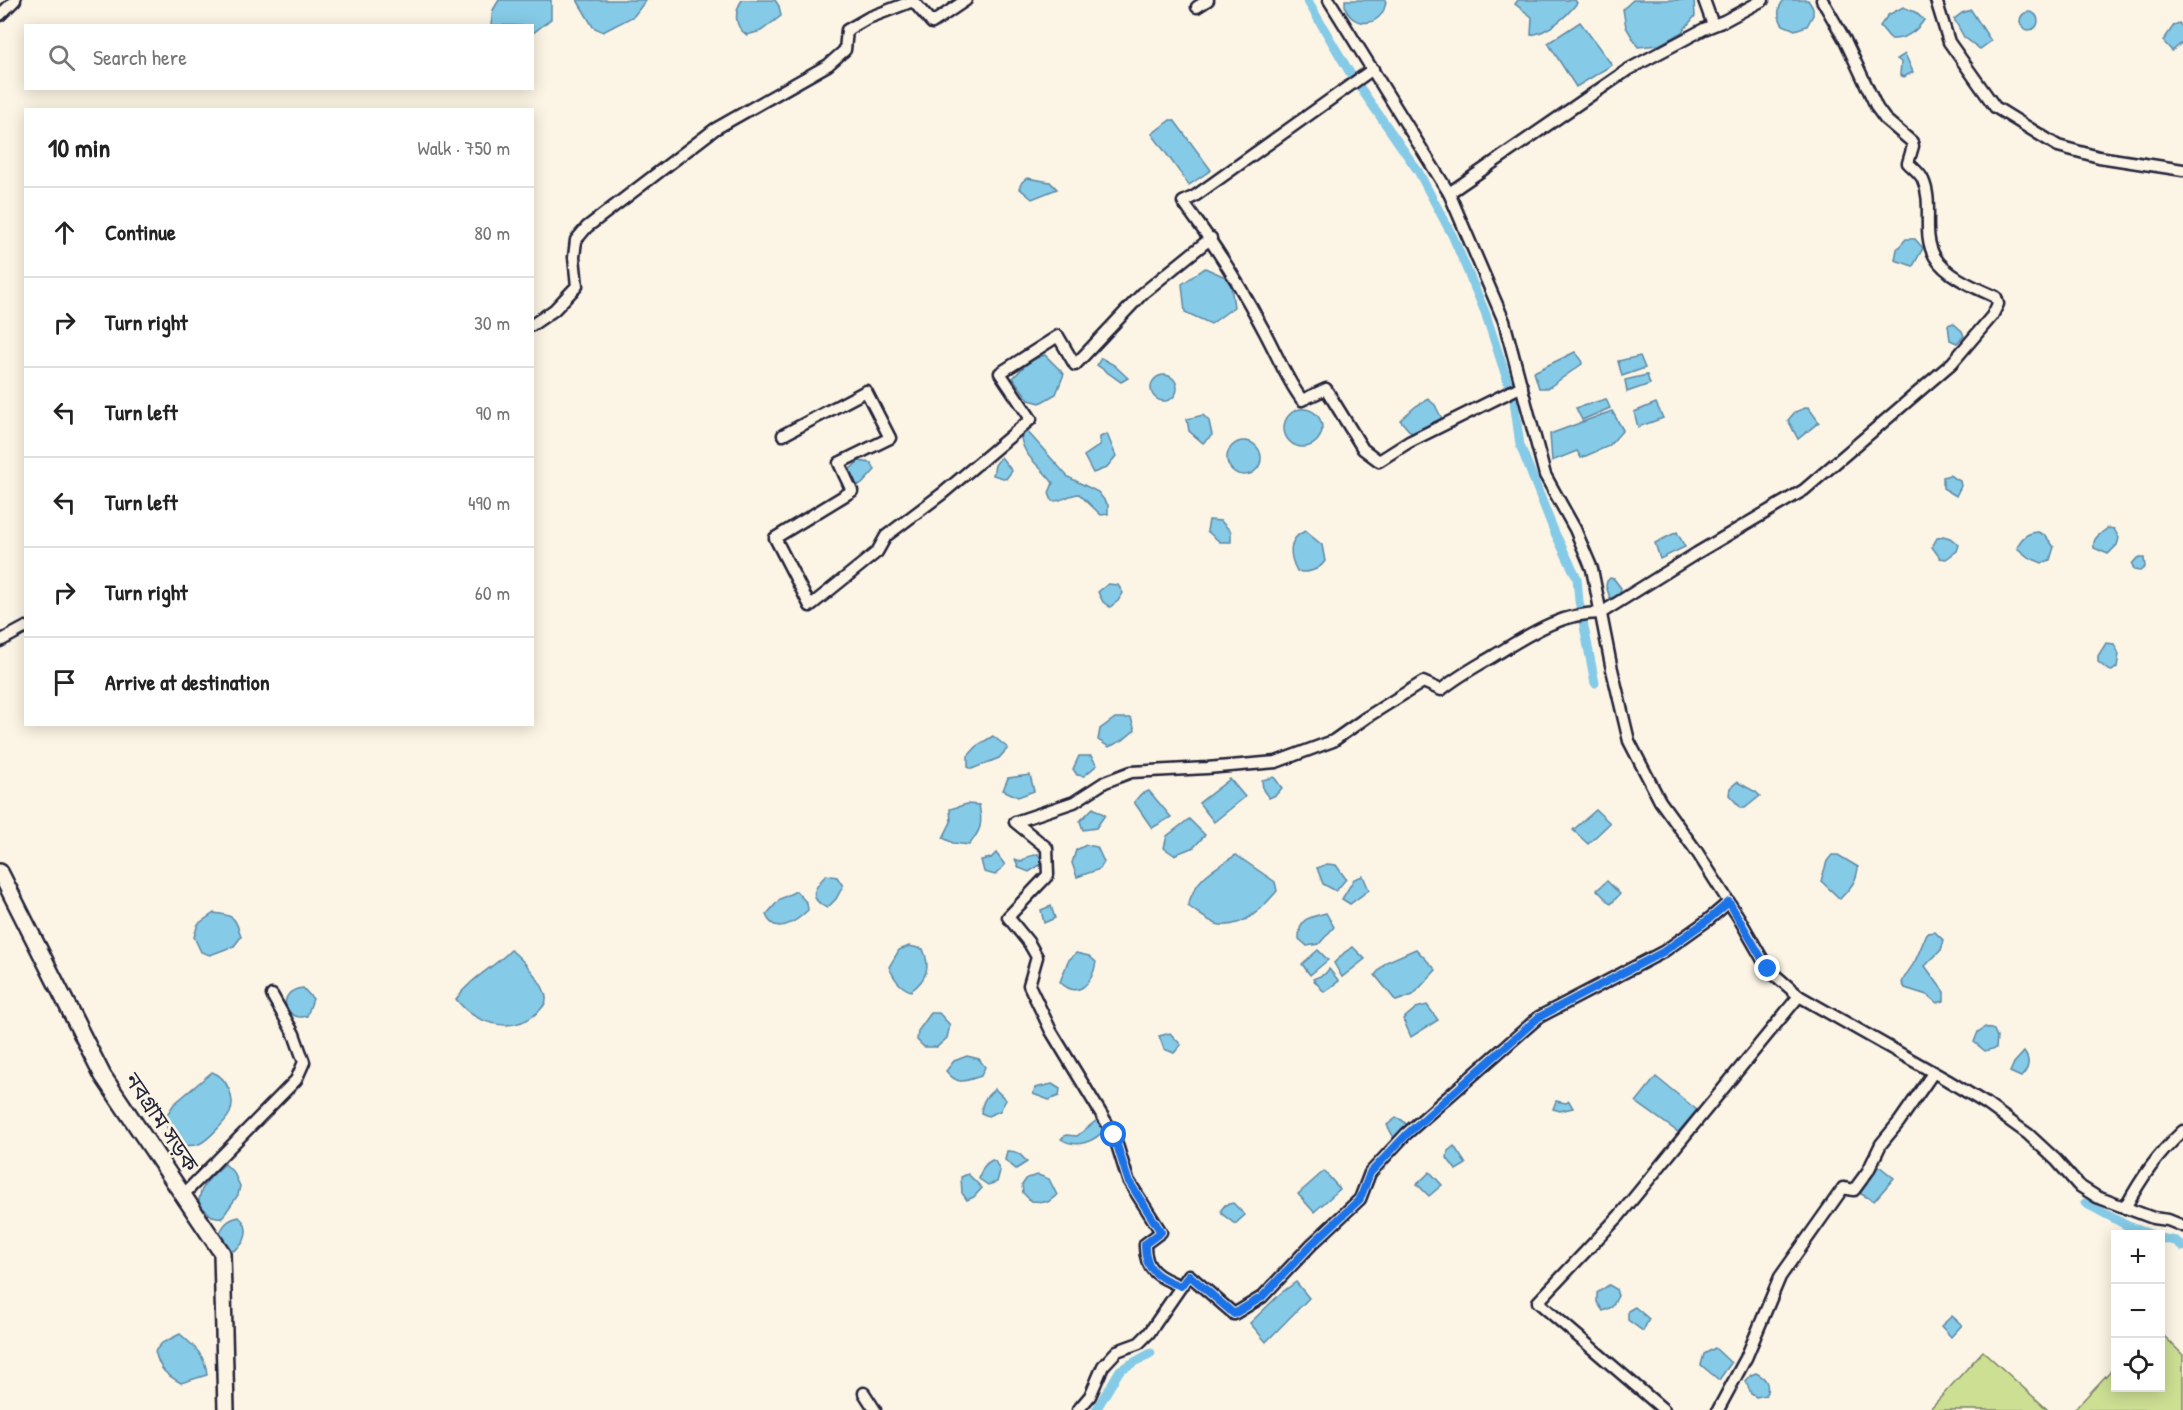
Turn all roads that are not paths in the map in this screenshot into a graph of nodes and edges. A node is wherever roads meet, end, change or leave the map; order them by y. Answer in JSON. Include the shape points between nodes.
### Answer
{"nodes":[{"id":1,"x":15,"y":0,"type":"edge"},
{"id":2,"x":966,"y":0,"type":"edge"},
{"id":3,"x":1208,"y":0,"type":"edge"},
{"id":4,"x":1329,"y":0,"type":"edge"},
{"id":5,"x":1704,"y":0,"type":"edge"},
{"id":6,"x":1763,"y":0,"type":"edge"},
{"id":7,"x":1822,"y":0,"type":"edge"},
{"id":8,"x":1936,"y":0,"type":"edge"},
{"id":9,"x":1197,"y":7,"type":"dead end"},
{"id":10,"x":0,"y":15,"type":"edge"},
{"id":11,"x":1713,"y":25,"type":"junction"},
{"id":12,"x":1373,"y":69,"type":"junction"},
{"id":13,"x":2183,"y":170,"type":"edge"},
{"id":14,"x":1449,"y":193,"type":"junction"},
{"id":15,"x":1211,"y":238,"type":"junction"},
{"id":16,"x":534,"y":324,"type":"edge"},
{"id":17,"x":1520,"y":387,"type":"junction"},
{"id":18,"x":783,"y":435,"type":"dead end"},
{"id":19,"x":1601,"y":613,"type":"junction"},
{"id":20,"x":24,"y":628,"type":"edge"},
{"id":21,"x":0,"y":641,"type":"edge"},
{"id":22,"x":1,"y":875,"type":"edge"},
{"id":23,"x":1727,"y":904,"type":"junction"},
{"id":24,"x":272,"y":995,"type":"dead end"},
{"id":25,"x":1799,"y":996,"type":"junction"},
{"id":26,"x":1934,"y":1073,"type":"junction"},
{"id":27,"x":2183,"y":1131,"type":"edge"},
{"id":28,"x":183,"y":1195,"type":"junction"},
{"id":29,"x":2125,"y":1208,"type":"junction"},
{"id":30,"x":2183,"y":1226,"type":"edge"},
{"id":31,"x":1181,"y":1286,"type":"junction"},
{"id":32,"x":864,"y":1393,"type":"dead end"},
{"id":33,"x":226,"y":1410,"type":"edge"},
{"id":34,"x":875,"y":1410,"type":"edge"},
{"id":35,"x":1078,"y":1410,"type":"edge"},
{"id":36,"x":1664,"y":1410,"type":"edge"},
{"id":37,"x":1718,"y":1410,"type":"edge"}],
"edges":[{"from":1,"to":10,"type":"street"},
{"from":2,"to":16,"type":"street","via":[[932,23],[913,1],[847,30],[845,50],[828,65],[715,129],[629,193],[576,240],[578,286]]},
{"from":3,"to":9,"type":"street"},
{"from":4,"to":12,"type":"street"},
{"from":5,"to":11,"type":"street"},
{"from":6,"to":11,"type":"street"},
{"from":7,"to":19,"type":"street","via":[[1876,108],[1912,142],[1908,163],[1923,178],[1929,198],[1928,232],[1934,256],[1948,271],[1996,297],[1998,304],[1952,363],[1804,490]]},
{"from":8,"to":13,"type":"street","via":[[1949,42],[1995,107],[2058,146],[2099,157]]},
{"from":11,"to":14,"type":"street","via":[[1629,69]]},
{"from":12,"to":14,"type":"street"},
{"from":12,"to":15,"type":"street","via":[[1183,202]]},
{"from":14,"to":17,"type":"street","via":[[1504,321]]},
{"from":15,"to":17,"type":"street","via":[[1264,330],[1287,380],[1302,400],[1326,389],[1363,449],[1378,461]]},
{"from":15,"to":18,"type":"street","via":[[1143,293],[1075,365],[1058,336],[999,373],[1031,419],[886,536],[877,552],[810,606],[775,538],[852,491],[838,463],[890,438],[866,391]]},
{"from":17,"to":19,"type":"street","via":[[1545,475],[1593,569]]},
{"from":19,"to":23,"type":"street","via":[[1629,741],[1660,801],[1697,852]]},
{"from":19,"to":31,"type":"street","via":[[1569,616],[1531,632],[1441,690],[1423,682],[1333,741],[1276,762],[1131,772],[1074,802],[1015,822],[1047,848],[1048,875],[1008,917],[1037,957],[1029,985],[1051,1031],[1114,1135],[1128,1180],[1161,1232],[1145,1244],[1144,1257],[1158,1278]]},
{"from":20,"to":21,"type":"street"},
{"from":22,"to":28,"type":"main road","name":"নবগ্রাম সড়ক","via":[[103,1076]]},
{"from":23,"to":25,"type":"street","via":[[1768,969]]},
{"from":23,"to":31,"type":"street","via":[[1663,952],[1539,1017],[1407,1134],[1370,1173],[1360,1199],[1262,1297],[1234,1314],[1189,1275]]},
{"from":24,"to":28,"type":"street","via":[[294,1034],[304,1062],[296,1080]]},
{"from":25,"to":26,"type":"street"},
{"from":25,"to":36,"type":"street","via":[[1619,1216],[1538,1302]]},
{"from":26,"to":29,"type":"street","via":[[2028,1134],[2078,1185]]},
{"from":26,"to":37,"type":"street","via":[[1881,1144],[1854,1190],[1843,1188],[1780,1277],[1746,1358]]},
{"from":27,"to":29,"type":"street","via":[[2143,1174]]},
{"from":28,"to":33,"type":"main road","name":"নবগ্রাম সড়ক","via":[[222,1253]]},
{"from":29,"to":30,"type":"street"},
{"from":31,"to":35,"type":"street","via":[[1144,1338],[1117,1351],[1103,1366],[1090,1396]]},
{"from":32,"to":34,"type":"street"}]}
